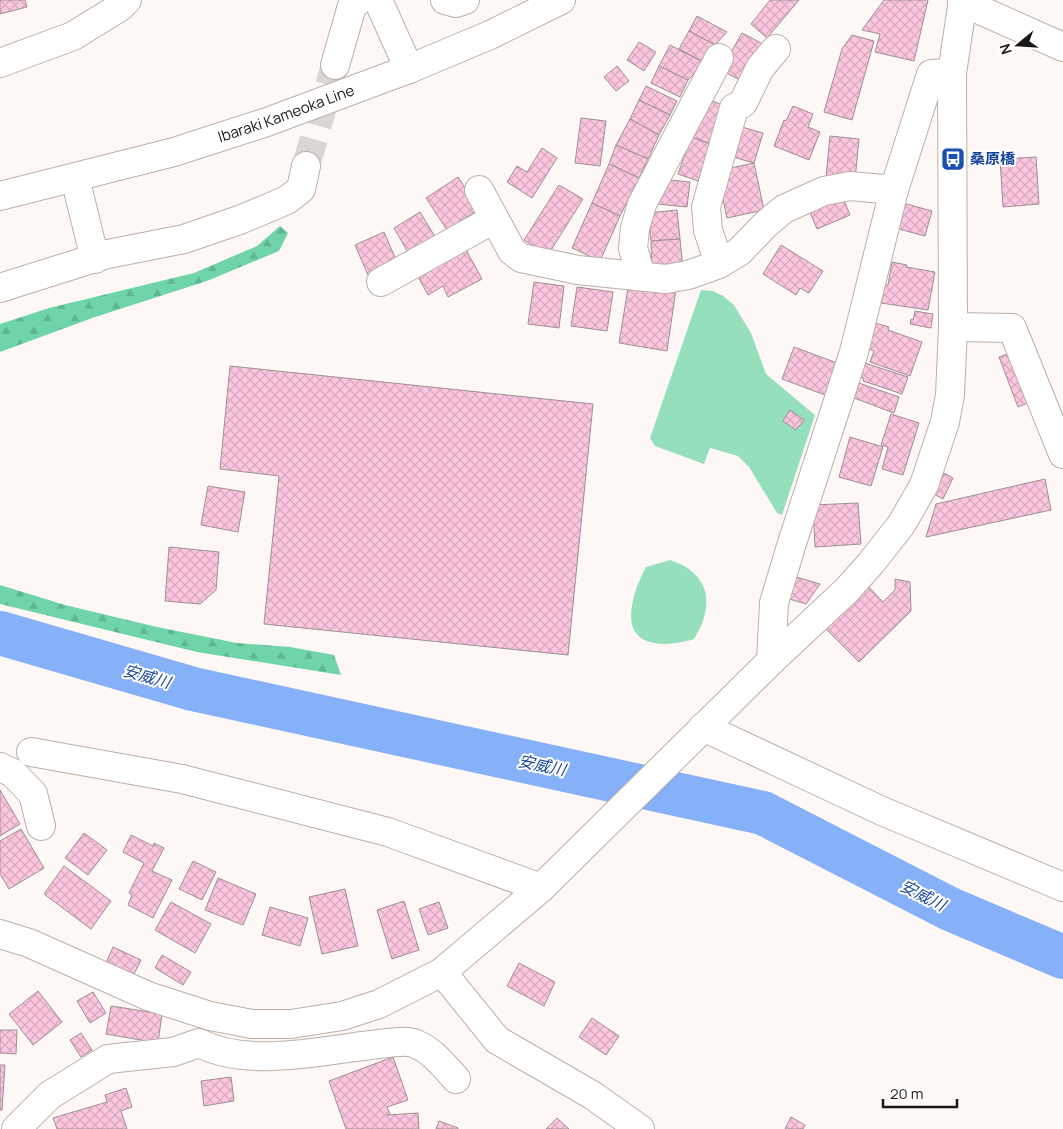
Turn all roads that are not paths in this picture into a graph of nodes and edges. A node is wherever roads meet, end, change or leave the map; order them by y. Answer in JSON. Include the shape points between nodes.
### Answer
{"nodes":[{"id":1,"x":126,"y":0,"type":"edge"},
{"id":2,"x":359,"y":0,"type":"edge"},
{"id":3,"x":378,"y":0,"type":"edge"},
{"id":4,"x":445,"y":0,"type":"edge"},
{"id":5,"x":465,"y":0,"type":"edge"},
{"id":6,"x":561,"y":0,"type":"edge"},
{"id":7,"x":962,"y":1,"type":"edge"},
{"id":8,"x":1063,"y":47,"type":"edge"},
{"id":9,"x":776,"y":49,"type":"dead end"},
{"id":10,"x":720,"y":58,"type":"dead end"},
{"id":11,"x":0,"y":63,"type":"edge"},
{"id":12,"x":335,"y":65,"type":"tunnel mouth"},
{"id":13,"x":409,"y":69,"type":"junction"},
{"id":14,"x":952,"y":73,"type":"junction"},
{"id":15,"x":306,"y":166,"type":"tunnel mouth"},
{"id":16,"x":75,"y":178,"type":"junction"},
{"id":17,"x":480,"y":190,"type":"dead end"},
{"id":18,"x":894,"y":190,"type":"junction"},
{"id":19,"x":0,"y":196,"type":"edge"},
{"id":20,"x":494,"y":219,"type":"junction"},
{"id":21,"x":95,"y":259,"type":"junction"},
{"id":22,"x":719,"y":264,"type":"junction"},
{"id":23,"x":641,"y":276,"type":"junction"},
{"id":24,"x":381,"y":282,"type":"dead end"},
{"id":25,"x":0,"y":288,"type":"edge"},
{"id":26,"x":954,"y":327,"type":"junction"},
{"id":27,"x":1063,"y":454,"type":"edge"},
{"id":28,"x":771,"y":660,"type":"junction"},
{"id":29,"x":698,"y":733,"type":"junction"},
{"id":30,"x":31,"y":752,"type":"dead end"},
{"id":31,"x":0,"y":767,"type":"edge"},
{"id":32,"x":41,"y":826,"type":"dead end"},
{"id":33,"x":1063,"y":887,"type":"edge"},
{"id":34,"x":541,"y":888,"type":"junction"},
{"id":35,"x":0,"y":934,"type":"edge"},
{"id":36,"x":442,"y":972,"type":"junction"},
{"id":37,"x":210,"y":1016,"type":"junction"},
{"id":38,"x":199,"y":1043,"type":"junction"},
{"id":39,"x":456,"y":1079,"type":"dead end"},
{"id":40,"x":16,"y":1129,"type":"edge"},
{"id":41,"x":640,"y":1129,"type":"edge"}],
"edges":[{"from":1,"to":11,"type":"street","via":[[73,36]]},
{"from":2,"to":12,"type":"street","via":[[352,6]]},
{"from":3,"to":13,"type":"street"},
{"from":4,"to":5,"type":"street","via":[[456,3]]},
{"from":6,"to":13,"type":"street","name":"Ibaraki Kameoka Line","via":[[490,35]]},
{"from":7,"to":8,"type":"street"},
{"from":7,"to":14,"type":"street"},
{"from":9,"to":22,"type":"street","via":[[760,68],[743,103],[734,108],[706,207],[708,230]]},
{"from":10,"to":23,"type":"street","via":[[642,204],[633,248]]},
{"from":13,"to":16,"type":"street","name":"Ibaraki Kameoka Line","via":[[267,122],[174,152]]},
{"from":14,"to":18,"type":"street","via":[[931,74]]},
{"from":14,"to":26,"type":"street"},
{"from":15,"to":21,"type":"street","via":[[301,189],[287,200],[184,240]]},
{"from":16,"to":19,"type":"street","name":"Ibaraki Kameoka Line"},
{"from":16,"to":21,"type":"street"},
{"from":17,"to":20,"type":"street"},
{"from":18,"to":22,"type":"street","via":[[850,186],[824,191],[784,209],[740,252]]},
{"from":18,"to":28,"type":"street","via":[[854,352],[774,603]]},
{"from":20,"to":23,"type":"street","via":[[512,251],[521,258],[578,270]]},
{"from":20,"to":24,"type":"street"},
{"from":21,"to":25,"type":"street"},
{"from":22,"to":23,"type":"street","via":[[666,279]]},
{"from":26,"to":27,"type":"street","via":[[1012,328]]},
{"from":26,"to":28,"type":"street","via":[[945,422],[924,485],[901,525],[877,556],[847,590]]},
{"from":28,"to":29,"type":"street"},
{"from":29,"to":33,"type":"street"},
{"from":29,"to":34,"type":"street"},
{"from":30,"to":34,"type":"street","via":[[182,779],[388,832]]},
{"from":31,"to":32,"type":"street","via":[[14,773],[33,794]]},
{"from":34,"to":36,"type":"street"},
{"from":35,"to":37,"type":"street","via":[[29,943],[148,996]]},
{"from":36,"to":37,"type":"street","via":[[379,1004],[342,1016],[291,1024],[252,1024]]},
{"from":36,"to":41,"type":"street","via":[[497,1040],[592,1095]]},
{"from":37,"to":38,"type":"street"},
{"from":38,"to":39,"type":"street","via":[[212,1050],[247,1057],[415,1043],[433,1054]]},
{"from":38,"to":40,"type":"street","via":[[173,1052],[108,1058],[50,1095]]}]}
